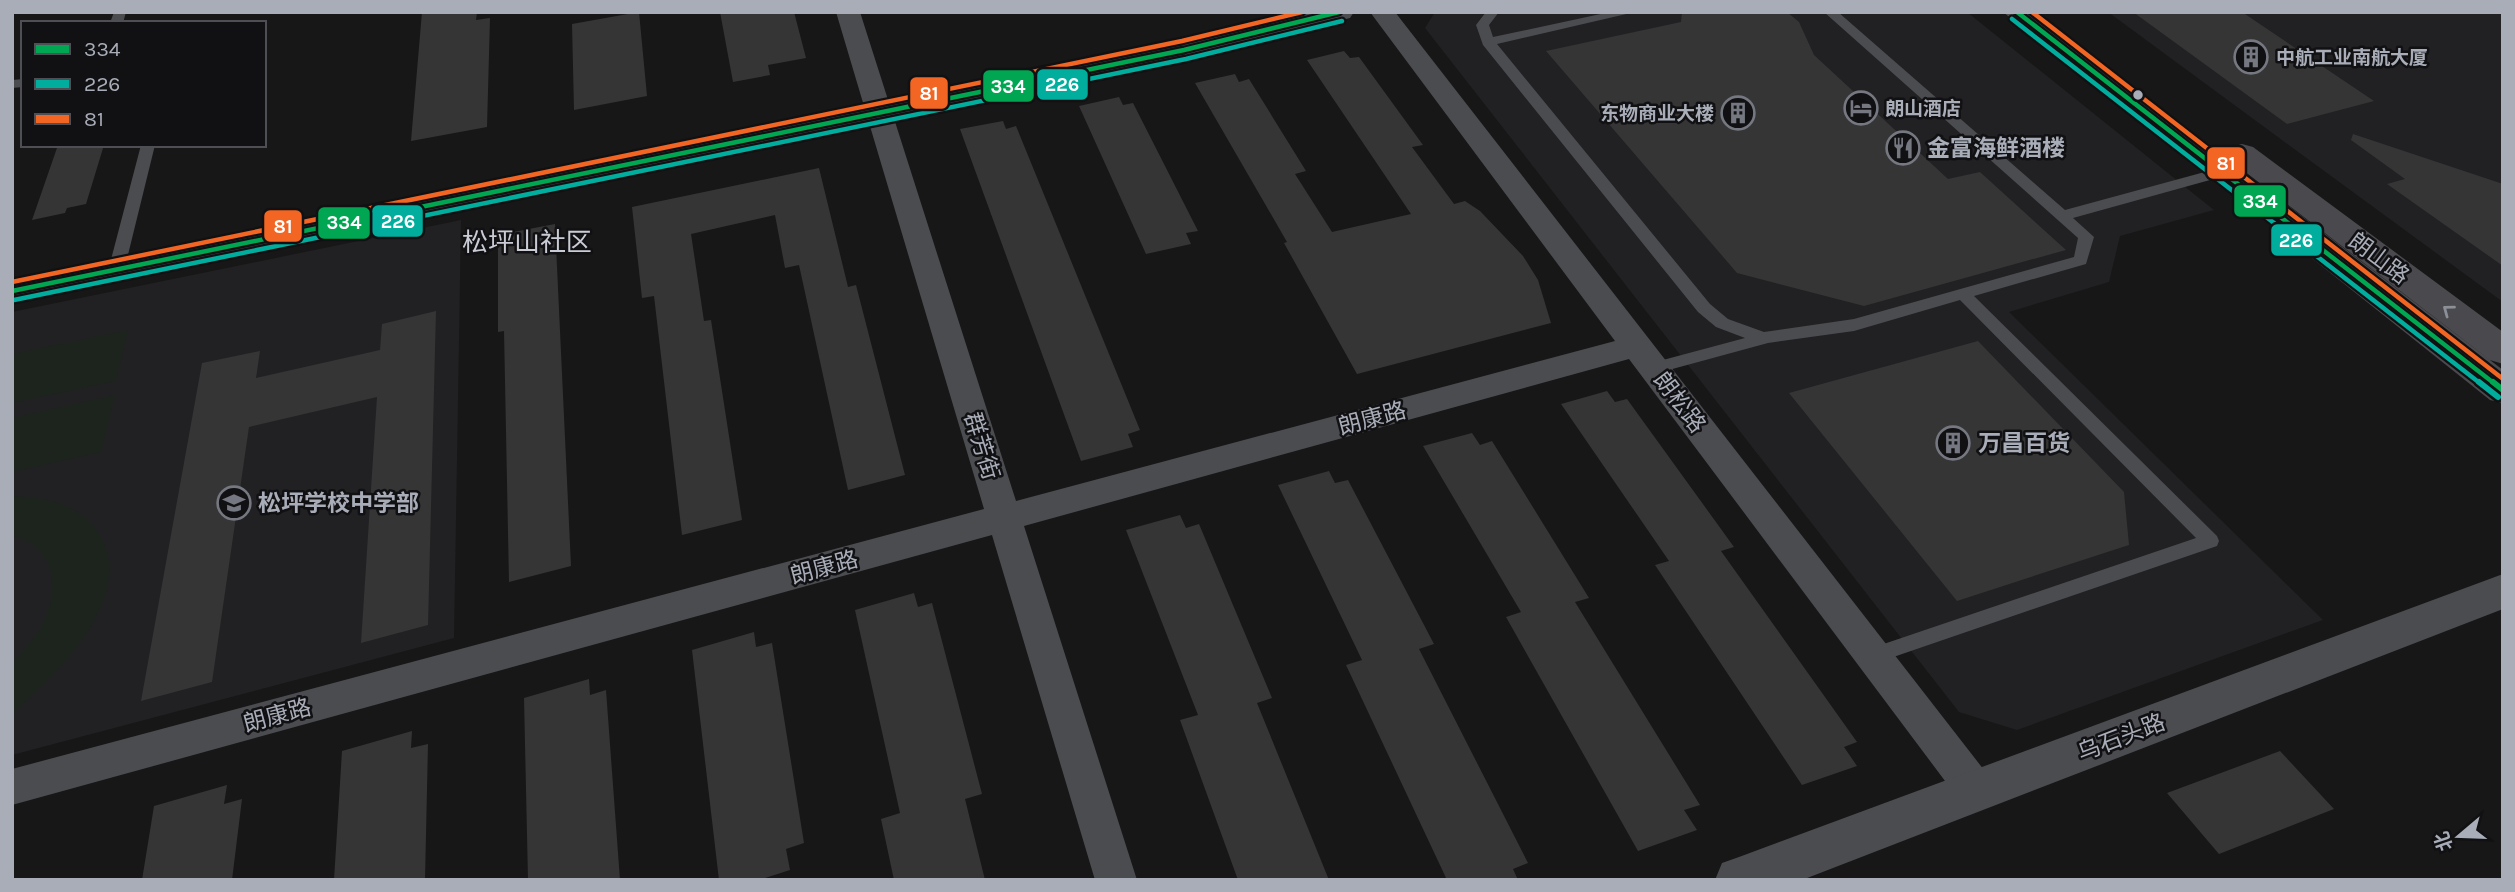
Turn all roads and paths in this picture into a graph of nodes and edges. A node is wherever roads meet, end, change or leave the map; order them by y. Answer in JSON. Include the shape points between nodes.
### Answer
{"nodes":[{"id":1,"x":848,"y":12,"type":"edge"},
{"id":2,"x":1280,"y":12,"type":"edge"},
{"id":3,"x":1340,"y":12,"type":"edge"},
{"id":4,"x":1382,"y":12,"type":"edge"},
{"id":5,"x":1493,"y":12,"type":"edge"},
{"id":6,"x":1629,"y":12,"type":"edge"},
{"id":7,"x":1830,"y":12,"type":"edge"},
{"id":8,"x":2017,"y":12,"type":"edge"},
{"id":9,"x":2055,"y":12,"type":"edge"},
{"id":10,"x":1488,"y":42,"type":"junction"},
{"id":11,"x":877,"y":105,"type":"junction"},
{"id":12,"x":147,"y":147,"type":"edge"},
{"id":13,"x":2223,"y":172,"type":"junction"},
{"id":14,"x":2062,"y":216,"type":"junction"},
{"id":15,"x":119,"y":258,"type":"junction"},
{"id":16,"x":12,"y":268,"type":"edge"},
{"id":17,"x":12,"y":291,"type":"edge"},
{"id":18,"x":1963,"y":294,"type":"junction"},
{"id":19,"x":1763,"y":338,"type":"junction"},
{"id":20,"x":2503,"y":351,"type":"edge"},
{"id":21,"x":1645,"y":357,"type":"junction"},
{"id":22,"x":2503,"y":390,"type":"edge"},
{"id":23,"x":1004,"y":518,"type":"junction"},
{"id":24,"x":2503,"y":591,"type":"edge"},
{"id":25,"x":1873,"y":656,"type":"junction"},
{"id":26,"x":12,"y":787,"type":"edge"},
{"id":27,"x":1978,"y":792,"type":"junction"},
{"id":28,"x":1116,"y":880,"type":"edge"},
{"id":29,"x":1739,"y":880,"type":"edge"}],
"edges":[{"from":1,"to":11,"type":"street","name":"群芳街"},
{"from":2,"to":11,"type":"street"},
{"from":3,"to":11,"type":"street","via":[[1184,50]]},
{"from":4,"to":21,"type":"street","name":"朗松路"},
{"from":5,"to":10,"type":"lane","via":[[1482,25]]},
{"from":6,"to":10,"type":"lane"},
{"from":7,"to":14,"type":"lane"},
{"from":8,"to":13,"type":"main road","name":"朗山路"},
{"from":20,"to":9,"type":"main road","name":"朗山路","one_way":true},
{"from":10,"to":19,"type":"lane","via":[[1704,308],[1740,332]]},
{"from":11,"to":15,"type":"street"},
{"from":11,"to":23,"type":"street","name":"群芳街"},
{"from":12,"to":15,"type":"lane"},
{"from":13,"to":14,"type":"lane"},
{"from":13,"to":22,"type":"main road","name":"朗山路"},
{"from":14,"to":18,"type":"lane","via":[[2087,237],[2081,260]]},
{"from":15,"to":16,"type":"street"},
{"from":15,"to":17,"type":"street"},
{"from":18,"to":19,"type":"lane","via":[[1854,325]]},
{"from":18,"to":25,"type":"lane","via":[[2210,541]]},
{"from":19,"to":21,"type":"lane"},
{"from":21,"to":23,"type":"street","name":"朗康路"},
{"from":21,"to":25,"type":"street","name":"朗松路"},
{"from":23,"to":26,"type":"street","name":"朗康路"},
{"from":23,"to":28,"type":"street","name":"群芳街"},
{"from":24,"to":27,"type":"street","name":"乌石头路"},
{"from":25,"to":27,"type":"street","name":"朗松路"},
{"from":27,"to":29,"type":"street","name":"乌石头路"}]}
